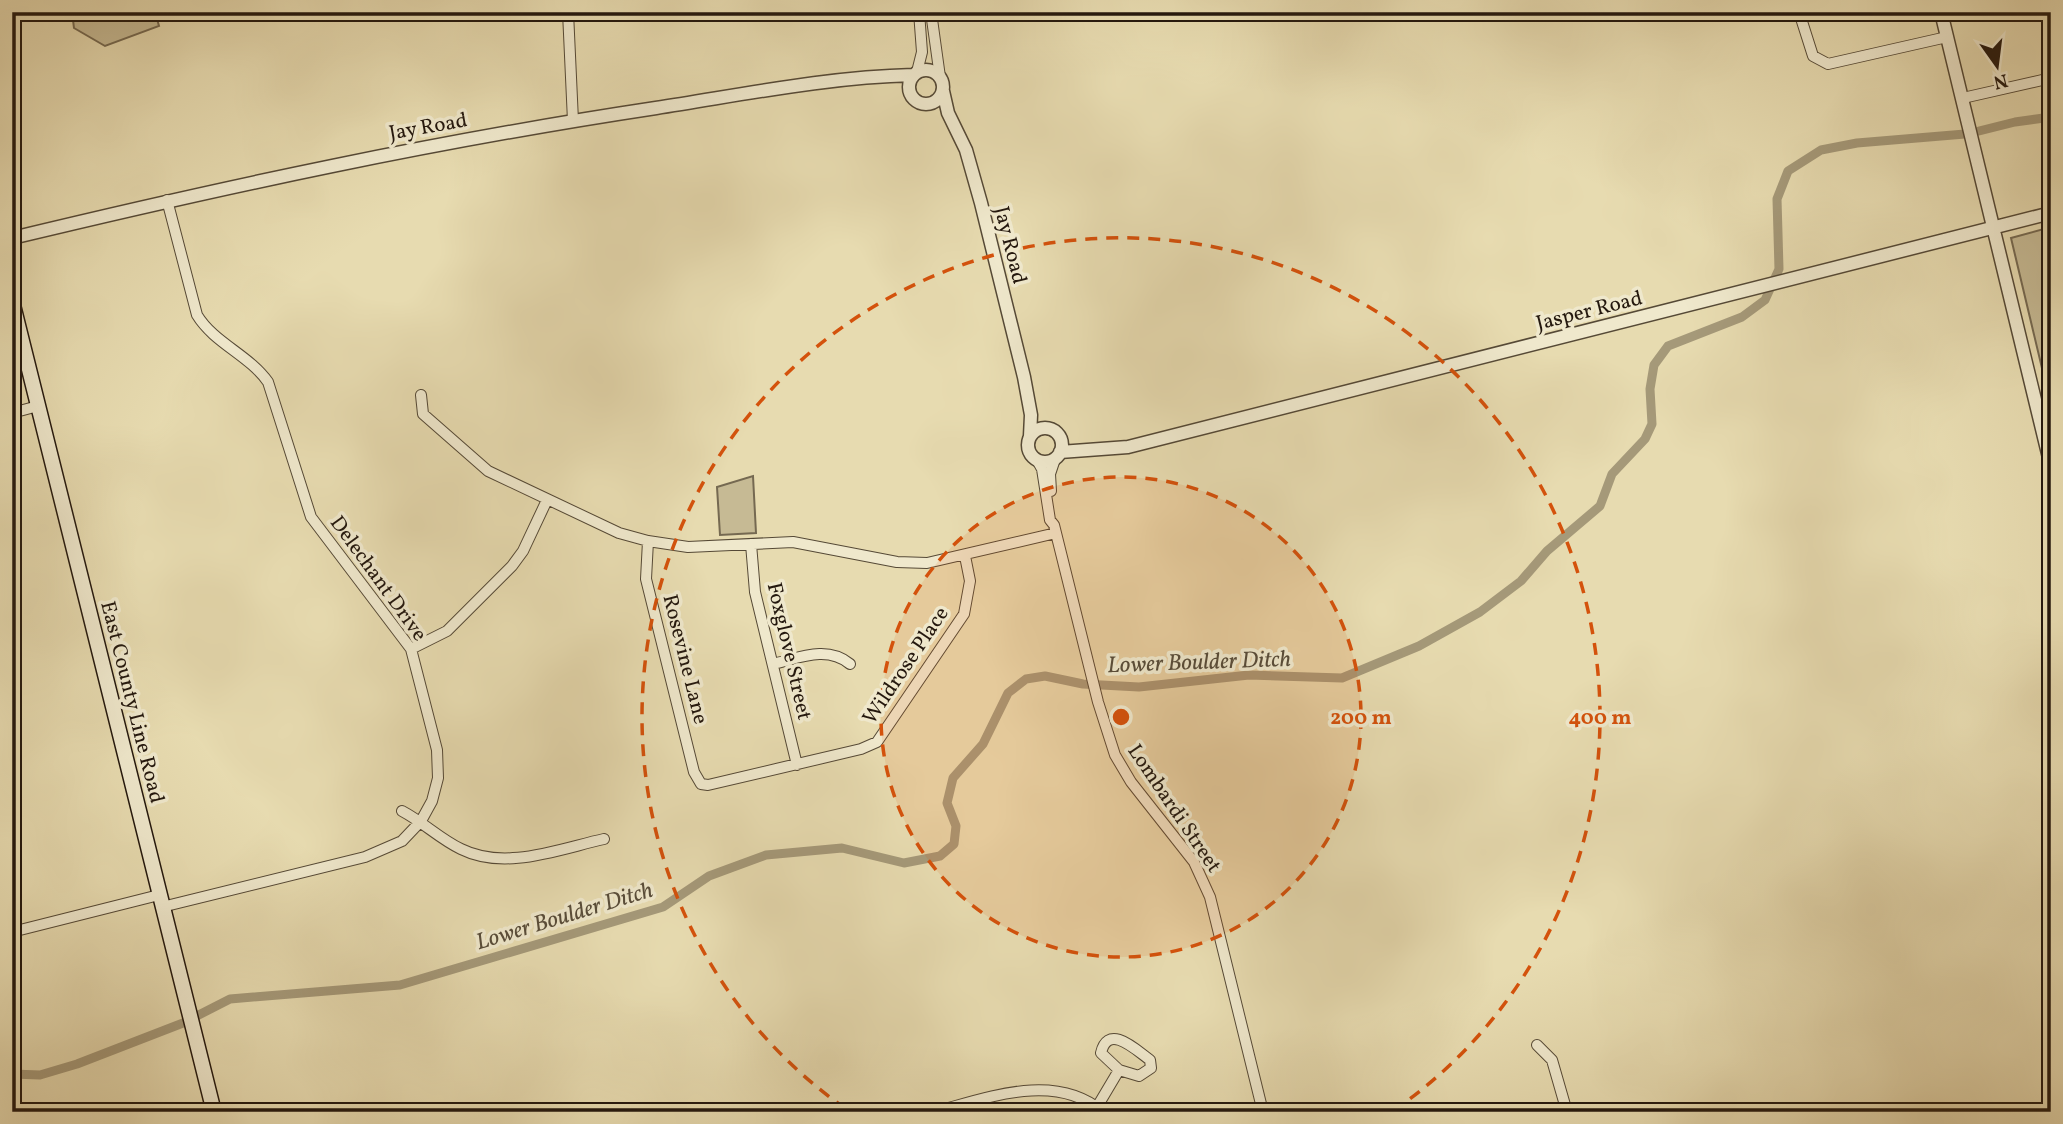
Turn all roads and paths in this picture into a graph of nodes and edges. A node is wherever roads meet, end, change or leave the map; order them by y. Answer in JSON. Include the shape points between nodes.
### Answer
{"nodes":[{"id":1,"x":568,"y":12,"type":"edge"},
{"id":2,"x":919,"y":12,"type":"edge"},
{"id":3,"x":931,"y":12,"type":"edge"},
{"id":4,"x":1799,"y":12,"type":"edge"},
{"id":5,"x":1941,"y":12,"type":"edge"},
{"id":6,"x":1947,"y":37,"type":"junction"},
{"id":7,"x":915,"y":74,"type":"junction"},
{"id":8,"x":940,"y":77,"type":"junction"},
{"id":9,"x":2051,"y":78,"type":"edge"},
{"id":10,"x":856,"y":79,"type":"junction"},
{"id":11,"x":943,"y":91,"type":"junction"},
{"id":12,"x":910,"y":93,"type":"junction"},
{"id":13,"x":1963,"y":98,"type":"junction"},
{"id":14,"x":924,"y":104,"type":"junction"},
{"id":15,"x":573,"y":121,"type":"junction"},
{"id":16,"x":953,"y":125,"type":"junction"},
{"id":17,"x":167,"y":201,"type":"junction"},
{"id":18,"x":2051,"y":212,"type":"edge"},
{"id":19,"x":1994,"y":228,"type":"junction"},
{"id":20,"x":12,"y":238,"type":"edge"},
{"id":21,"x":12,"y":301,"type":"edge"},
{"id":22,"x":1024,"y":377,"type":"junction"},
{"id":23,"x":422,"y":395,"type":"dead end"},
{"id":24,"x":38,"y":406,"type":"junction"},
{"id":25,"x":12,"y":413,"type":"edge"},
{"id":26,"x":1055,"y":431,"type":"junction"},
{"id":27,"x":1030,"y":436,"type":"junction"},
{"id":28,"x":1135,"y":443,"type":"junction"},
{"id":29,"x":1058,"y":455,"type":"junction"},
{"id":30,"x":1037,"y":460,"type":"junction"},
{"id":31,"x":2051,"y":466,"type":"edge"},
{"id":32,"x":547,"y":500,"type":"junction"},
{"id":33,"x":1055,"y":529,"type":"junction"},
{"id":34,"x":648,"y":541,"type":"junction"},
{"id":35,"x":751,"y":544,"type":"junction"},
{"id":36,"x":965,"y":556,"type":"junction"},
{"id":37,"x":411,"y":649,"type":"junction"},
{"id":38,"x":773,"y":664,"type":"junction"},
{"id":39,"x":850,"y":664,"type":"dead end"},
{"id":40,"x":797,"y":765,"type":"junction"},
{"id":41,"x":701,"y":784,"type":"joint"},
{"id":42,"x":402,"y":811,"type":"dead end"},
{"id":43,"x":421,"y":821,"type":"junction"},
{"id":44,"x":604,"y":839,"type":"dead end"},
{"id":45,"x":160,"y":901,"type":"junction"},
{"id":46,"x":12,"y":932,"type":"edge"},
{"id":47,"x":1537,"y":1045,"type":"dead end"},
{"id":48,"x":1119,"y":1070,"type":"junction"},
{"id":49,"x":1100,"y":1109,"type":"edge"},
{"id":50,"x":214,"y":1112,"type":"edge"},
{"id":51,"x":934,"y":1112,"type":"edge"},
{"id":52,"x":1263,"y":1112,"type":"edge"},
{"id":53,"x":1567,"y":1112,"type":"edge"}],
"edges":[{"from":1,"to":15,"type":"street"},
{"from":2,"to":7,"type":"street","via":[[922,52]]},
{"from":3,"to":8,"type":"street"},
{"from":4,"to":6,"type":"street","via":[[1813,56],[1828,64]]},
{"from":5,"to":6,"type":"street"},
{"from":6,"to":13,"type":"street"},
{"from":7,"to":8,"type":"street","via":[[927,70]]},
{"from":7,"to":10,"type":"street","name":"Jay Road"},
{"from":7,"to":12,"type":"street"},
{"from":8,"to":11,"type":"street"},
{"from":9,"to":13,"type":"street"},
{"from":10,"to":12,"type":"street","name":"Jay Road","via":[[892,83]]},
{"from":10,"to":15,"type":"street","name":"Jay Road"},
{"from":11,"to":14,"type":"street","via":[[938,100]]},
{"from":11,"to":16,"type":"street","name":"Jay Road"},
{"from":12,"to":14,"type":"street"},
{"from":13,"to":19,"type":"street"},
{"from":14,"to":16,"type":"street","name":"Jay Road"},
{"from":15,"to":17,"type":"street","name":"Jay Road","via":[[370,156]]},
{"from":16,"to":22,"type":"street","name":"Jay Road","via":[[966,150],[981,203]]},
{"from":17,"to":20,"type":"street","name":"Jay Road"},
{"from":17,"to":37,"type":"street","name":"Delechant Drive","via":[[197,315],[268,382],[311,517]]},
{"from":18,"to":19,"type":"street","name":"Jasper Road"},
{"from":19,"to":28,"type":"street","name":"Jasper Road"},
{"from":19,"to":31,"type":"street"},
{"from":21,"to":24,"type":"main road","name":"East County Line Road"},
{"from":22,"to":26,"type":"street","name":"Jay Road","via":[[1040,417]]},
{"from":22,"to":27,"type":"street","name":"Jay Road"},
{"from":23,"to":32,"type":"street","via":[[423,414],[467,454],[488,471]]},
{"from":24,"to":25,"type":"street"},
{"from":24,"to":45,"type":"main road","name":"East County Line Road"},
{"from":26,"to":27,"type":"street","via":[[1042,428]]},
{"from":26,"to":28,"type":"street","name":"Jasper Road","via":[[1078,444]]},
{"from":26,"to":29,"type":"street","via":[[1062,443]]},
{"from":27,"to":30,"type":"street","via":[[1028,449]]},
{"from":28,"to":29,"type":"street","name":"Jasper Road"},
{"from":29,"to":30,"type":"street","via":[[1047,462]]},
{"from":29,"to":33,"type":"street","name":"Lombardi Street","via":[[1050,478]]},
{"from":30,"to":33,"type":"street","name":"Lombardi Street"},
{"from":32,"to":34,"type":"street","via":[[618,533]]},
{"from":32,"to":37,"type":"street","via":[[512,566],[447,631]]},
{"from":33,"to":36,"type":"street"},
{"from":33,"to":52,"type":"street","name":"Lombardi Street","via":[[1108,737],[1123,771],[1203,879]]},
{"from":34,"to":35,"type":"street","via":[[688,547]]},
{"from":34,"to":41,"type":"street","name":"Rosevine Lane","via":[[646,579],[694,772]]},
{"from":35,"to":36,"type":"street","via":[[793,542],[897,562],[927,563]]},
{"from":35,"to":38,"type":"street","name":"Foxglove Street","via":[[755,592]]},
{"from":36,"to":40,"type":"street","name":"Wildrose Place","via":[[970,581],[964,614],[890,727],[861,749]]},
{"from":37,"to":43,"type":"street","name":"Delechant Drive","via":[[439,765],[432,801]]},
{"from":38,"to":39,"type":"street","via":[[829,653]]},
{"from":38,"to":40,"type":"street","name":"Foxglove Street"},
{"from":40,"to":41,"type":"street","name":"Wildrose Place","via":[[716,785]]},
{"from":42,"to":43,"type":"street"},
{"from":43,"to":44,"type":"street","via":[[457,847],[491,859],[514,859]]},
{"from":43,"to":45,"type":"street","name":"Delechant Drive","via":[[402,841],[380,853]]},
{"from":45,"to":46,"type":"street","name":"Delechant Drive"},
{"from":45,"to":50,"type":"main road","name":"East County Line Road"},
{"from":47,"to":53,"type":"street","via":[[1552,1060]]},
{"from":48,"to":48,"type":"street","via":[[1139,1076],[1151,1068],[1150,1060],[1117,1037],[1109,1038],[1101,1053]]},
{"from":48,"to":49,"type":"street"},
{"from":49,"to":51,"type":"street","via":[[1068,1094],[1043,1090],[1015,1091]]}]}
